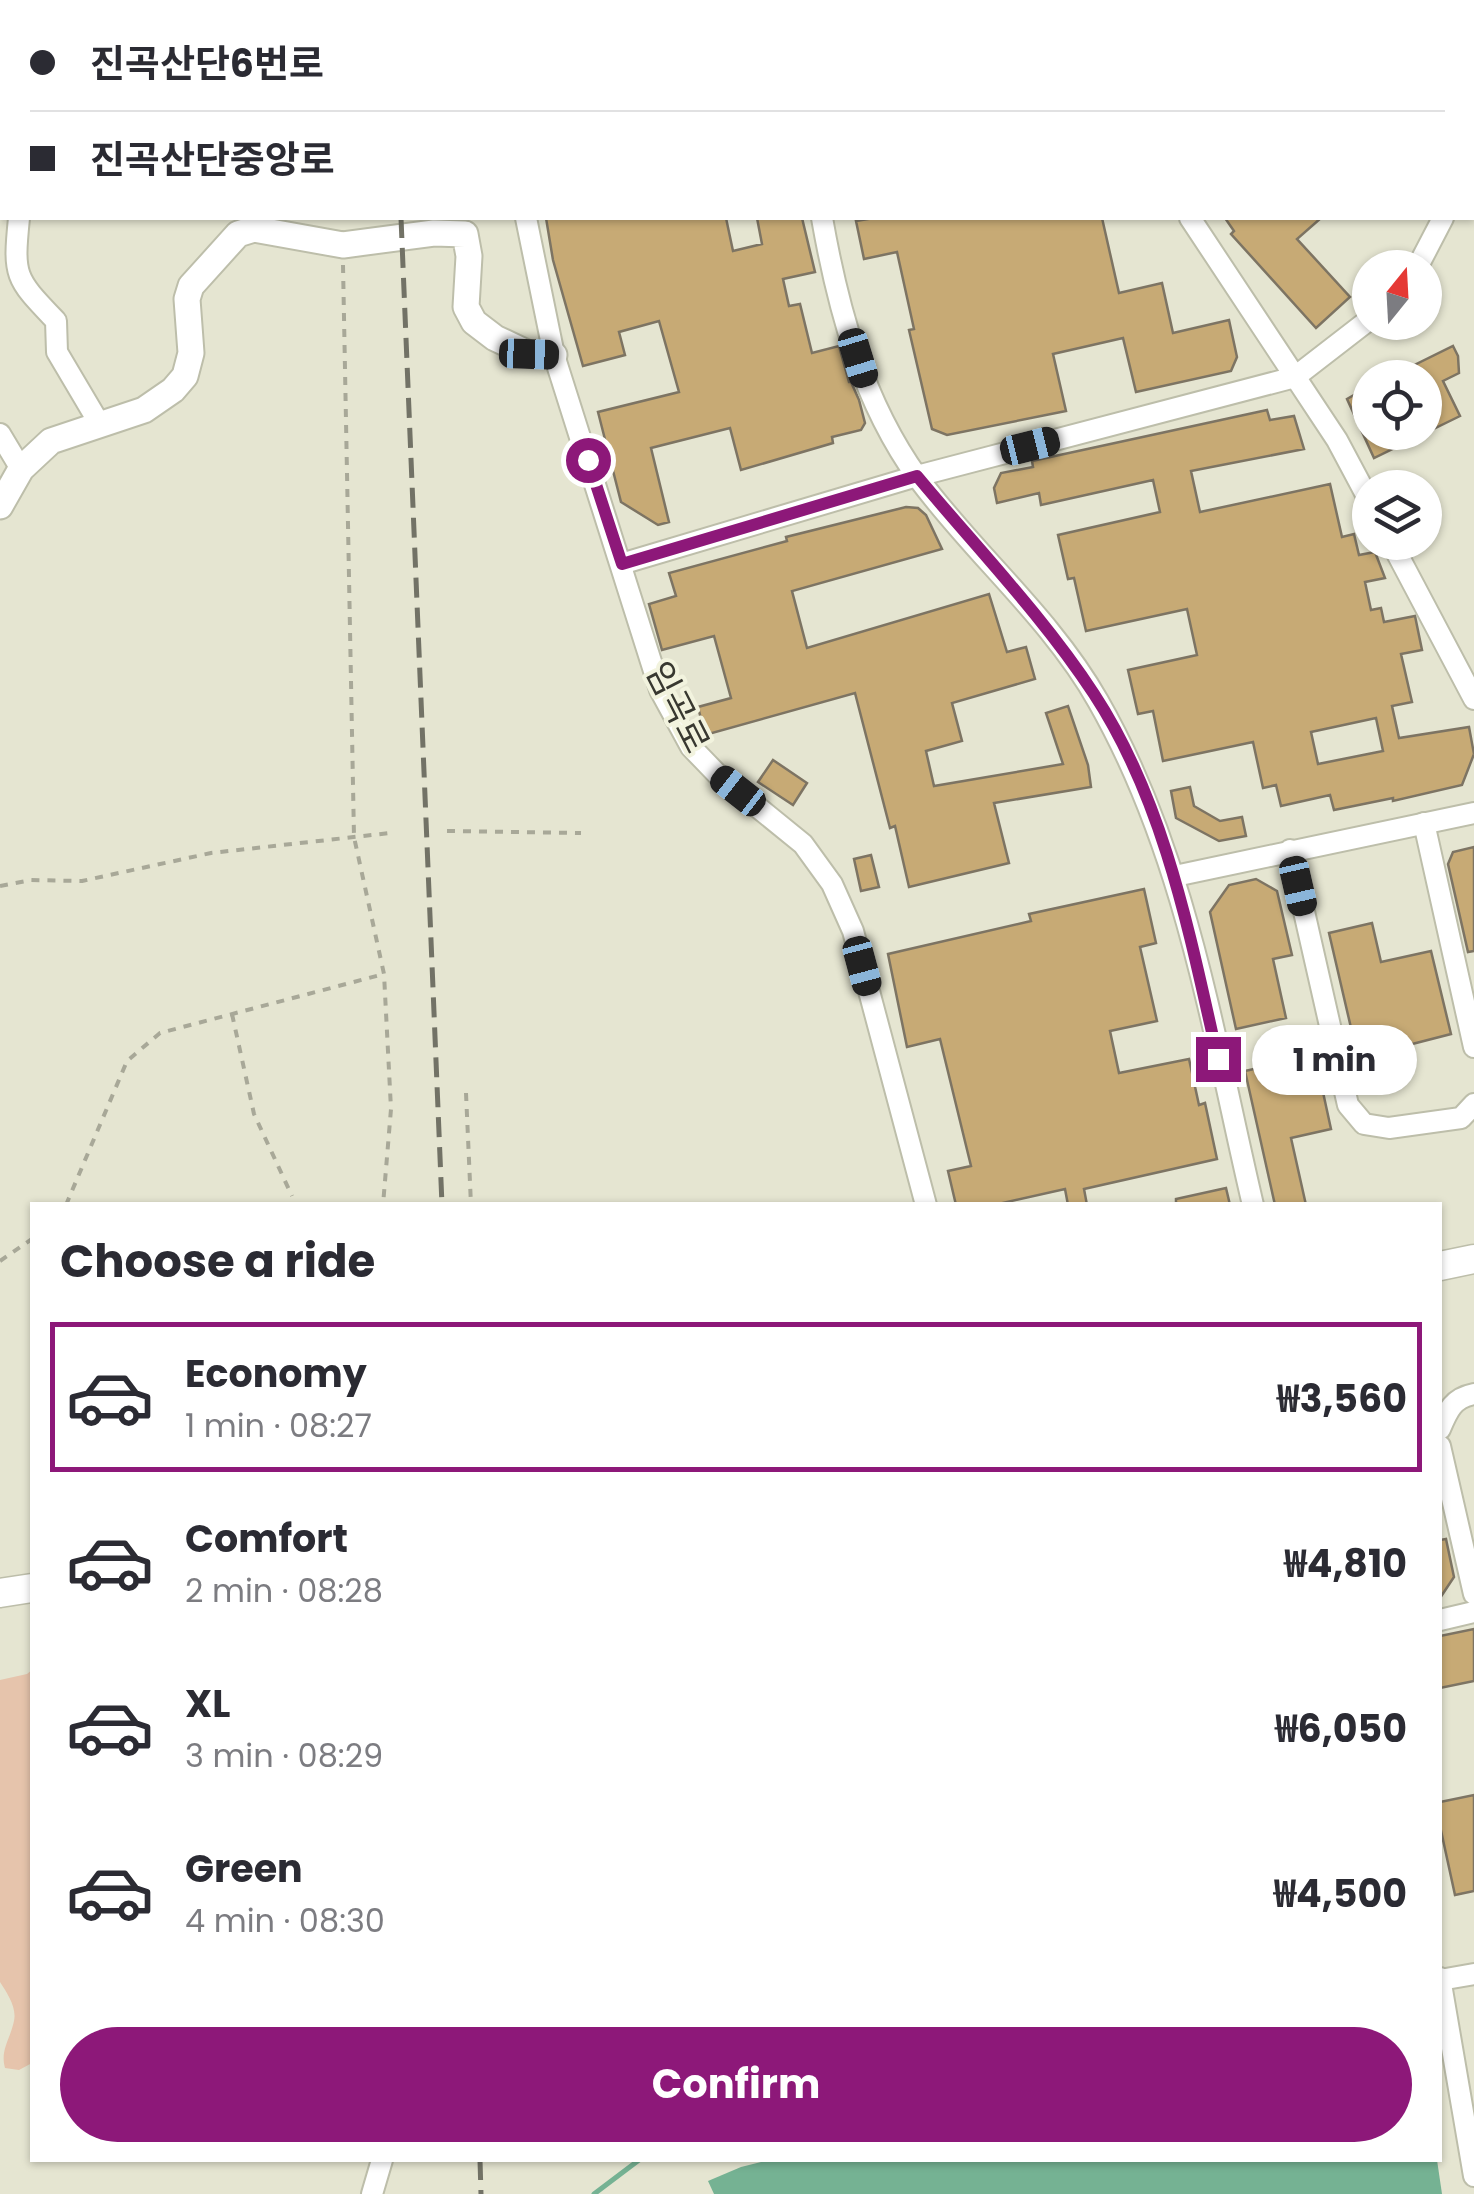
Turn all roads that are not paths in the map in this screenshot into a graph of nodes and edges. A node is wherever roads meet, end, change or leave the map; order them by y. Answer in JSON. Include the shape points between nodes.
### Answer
{"nodes":[{"id":1,"x":19,"y":220,"type":"edge"},
{"id":2,"x":526,"y":220,"type":"edge"},
{"id":3,"x":822,"y":220,"type":"edge"},
{"id":4,"x":1191,"y":220,"type":"edge"},
{"id":5,"x":1442,"y":220,"type":"edge"},
{"id":6,"x":465,"y":226,"type":"edge"},
{"id":7,"x":1426,"y":250,"type":"edge"},
{"id":8,"x":1352,"y":332,"type":"edge"},
{"id":9,"x":554,"y":355,"type":"junction"},
{"id":10,"x":1296,"y":377,"type":"junction"},
{"id":11,"x":99,"y":423,"type":"junction"},
{"id":12,"x":0,"y":434,"type":"edge"},
{"id":13,"x":21,"y":469,"type":"junction"},
{"id":14,"x":1353,"y":470,"type":"edge"},
{"id":15,"x":917,"y":476,"type":"junction"},
{"id":16,"x":0,"y":506,"type":"edge"},
{"id":17,"x":1401,"y":560,"type":"edge"},
{"id":18,"x":622,"y":564,"type":"junction"},
{"id":19,"x":1474,"y":699,"type":"edge"},
{"id":20,"x":1474,"y":813,"type":"edge"},
{"id":21,"x":1424,"y":823,"type":"junction"},
{"id":22,"x":1290,"y":850,"type":"junction"},
{"id":23,"x":1176,"y":876,"type":"junction"},
{"id":24,"x":1474,"y":1046,"type":"edge"},
{"id":25,"x":1474,"y":1104,"type":"edge"},
{"id":26,"x":925,"y":1202,"type":"edge"},
{"id":27,"x":1252,"y":1202,"type":"edge"},
{"id":28,"x":1474,"y":1259,"type":"edge"},
{"id":29,"x":1442,"y":1266,"type":"edge"},
{"id":30,"x":1474,"y":1394,"type":"edge"},
{"id":31,"x":1442,"y":1424,"type":"edge"},
{"id":32,"x":1442,"y":1455,"type":"edge"},
{"id":33,"x":30,"y":1588,"type":"edge"},
{"id":34,"x":0,"y":1592,"type":"edge"},
{"id":35,"x":1474,"y":1594,"type":"edge"},
{"id":36,"x":1474,"y":1612,"type":"edge"},
{"id":37,"x":1442,"y":1620,"type":"edge"},
{"id":38,"x":1474,"y":1974,"type":"edge"},
{"id":39,"x":1442,"y":1979,"type":"edge"},
{"id":40,"x":1442,"y":1991,"type":"edge"},
{"id":41,"x":381,"y":2162,"type":"edge"},
{"id":42,"x":1474,"y":2176,"type":"edge"},
{"id":43,"x":372,"y":2194,"type":"edge"}],
"edges":[{"from":1,"to":11,"type":"street","via":[[15,264],[22,286],[56,321],[57,352]]},
{"from":2,"to":9,"type":"street","name":"임곡로"},
{"from":3,"to":15,"type":"street","via":[[867,388]]},
{"from":4,"to":10,"type":"street"},
{"from":5,"to":7,"type":"street"},
{"from":6,"to":9,"type":"street","via":[[466,307],[474,322],[529,354]]},
{"from":6,"to":11,"type":"street","via":[[343,246],[254,229],[238,234],[187,299],[191,354],[185,376],[144,410]]},
{"from":8,"to":10,"type":"street"},
{"from":9,"to":18,"type":"street","name":"임곡로"},
{"from":10,"to":14,"type":"street"},
{"from":10,"to":15,"type":"street"},
{"from":11,"to":13,"type":"street","via":[[52,440]]},
{"from":12,"to":13,"type":"street"},
{"from":13,"to":16,"type":"street"},
{"from":15,"to":18,"type":"street"},
{"from":15,"to":23,"type":"street","via":[[1096,696]]},
{"from":17,"to":19,"type":"street"},
{"from":18,"to":26,"type":"street","name":"임곡로","via":[[660,690],[691,747],[803,844],[832,884],[853,931]]},
{"from":20,"to":21,"type":"street"},
{"from":21,"to":22,"type":"street"},
{"from":21,"to":24,"type":"street"},
{"from":22,"to":23,"type":"street"},
{"from":22,"to":25,"type":"street","via":[[1355,1115],[1364,1124],[1389,1128],[1461,1118]]},
{"from":23,"to":27,"type":"street"},
{"from":28,"to":29,"type":"main road"},
{"from":30,"to":31,"type":"street","via":[[1461,1396]]},
{"from":32,"to":35,"type":"street"},
{"from":33,"to":34,"type":"main road"},
{"from":36,"to":37,"type":"street"},
{"from":38,"to":39,"type":"street"},
{"from":40,"to":42,"type":"street"},
{"from":41,"to":43,"type":"street"}]}
